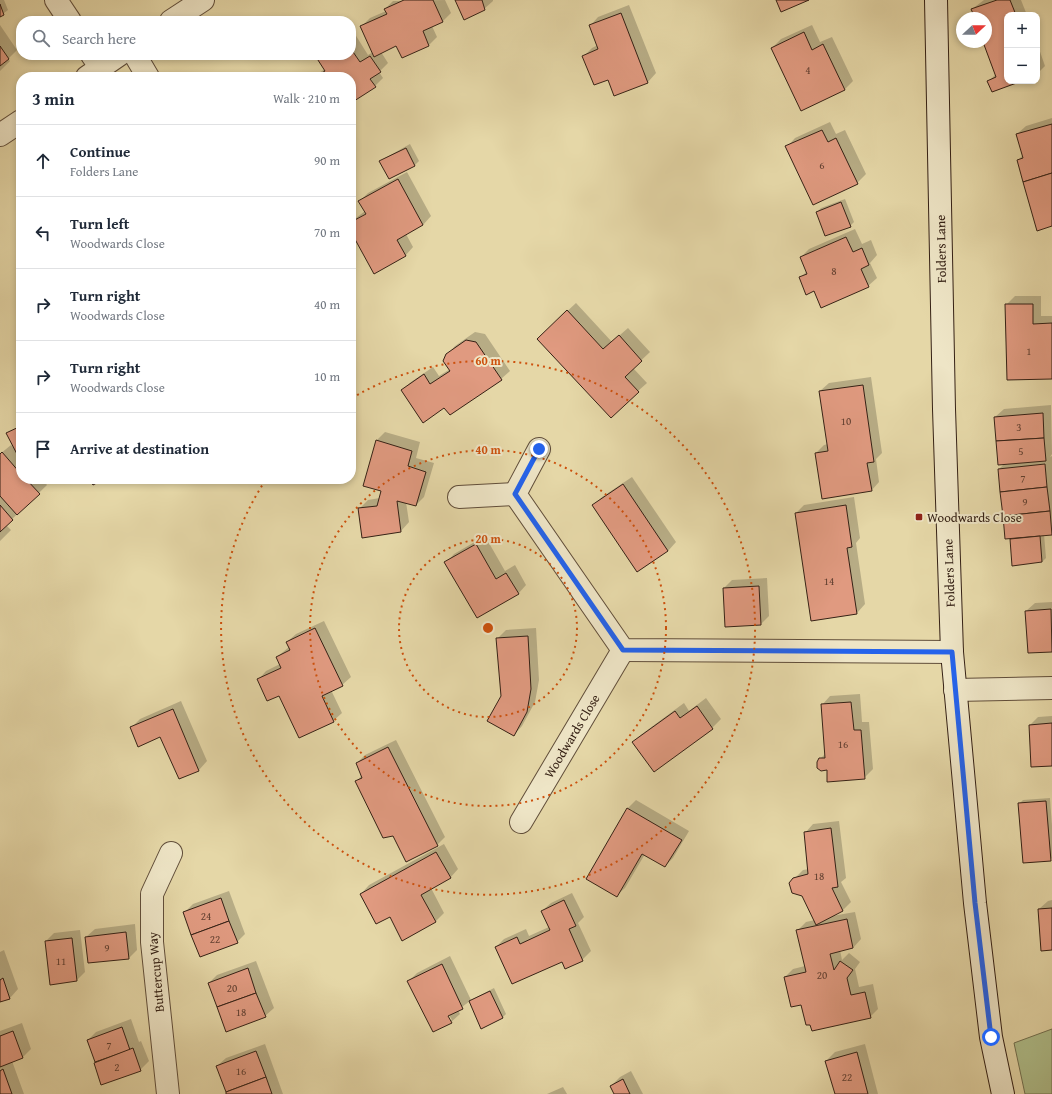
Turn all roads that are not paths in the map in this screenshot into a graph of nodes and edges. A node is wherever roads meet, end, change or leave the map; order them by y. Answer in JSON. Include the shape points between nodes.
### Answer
{"nodes":[{"id":1,"x":56,"y":0,"type":"edge"},
{"id":2,"x":203,"y":0,"type":"edge"},
{"id":3,"x":936,"y":0,"type":"edge"},
{"id":4,"x":67,"y":16,"type":"edge"},
{"id":5,"x":179,"y":16,"type":"edge"},
{"id":6,"x":108,"y":60,"type":"edge"},
{"id":7,"x":138,"y":60,"type":"edge"},
{"id":8,"x":93,"y":67,"type":"edge"},
{"id":9,"x":145,"y":72,"type":"edge"},
{"id":10,"x":16,"y":124,"type":"edge"},
{"id":11,"x":0,"y":135,"type":"edge"},
{"id":12,"x":539,"y":449,"type":"dead end"},
{"id":13,"x":515,"y":494,"type":"junction"},
{"id":14,"x":459,"y":497,"type":"dead end"},
{"id":15,"x":623,"y":650,"type":"junction"},
{"id":16,"x":952,"y":652,"type":"junction"},
{"id":17,"x":1052,"y":688,"type":"edge"},
{"id":18,"x":955,"y":690,"type":"junction"},
{"id":19,"x":521,"y":822,"type":"dead end"},
{"id":20,"x":171,"y":853,"type":"dead end"},
{"id":21,"x":168,"y":1094,"type":"edge"},
{"id":22,"x":1003,"y":1094,"type":"edge"}],
"edges":[{"from":1,"to":4,"type":"street"},
{"from":2,"to":5,"type":"street"},
{"from":3,"to":16,"type":"street","name":"Folders Lane"},
{"from":6,"to":8,"type":"street"},
{"from":7,"to":9,"type":"street"},
{"from":10,"to":11,"type":"street"},
{"from":12,"to":13,"type":"street"},
{"from":13,"to":14,"type":"street"},
{"from":13,"to":15,"type":"street"},
{"from":15,"to":16,"type":"street"},
{"from":15,"to":19,"type":"street","name":"Woodwards Close"},
{"from":16,"to":18,"type":"street","name":"Folders Lane"},
{"from":17,"to":18,"type":"street"},
{"from":18,"to":22,"type":"street","name":"Folders Lane","via":[[991,1037]]},
{"from":20,"to":21,"type":"street","name":"Buttercup Way","via":[[152,894],[152,942]]}]}
